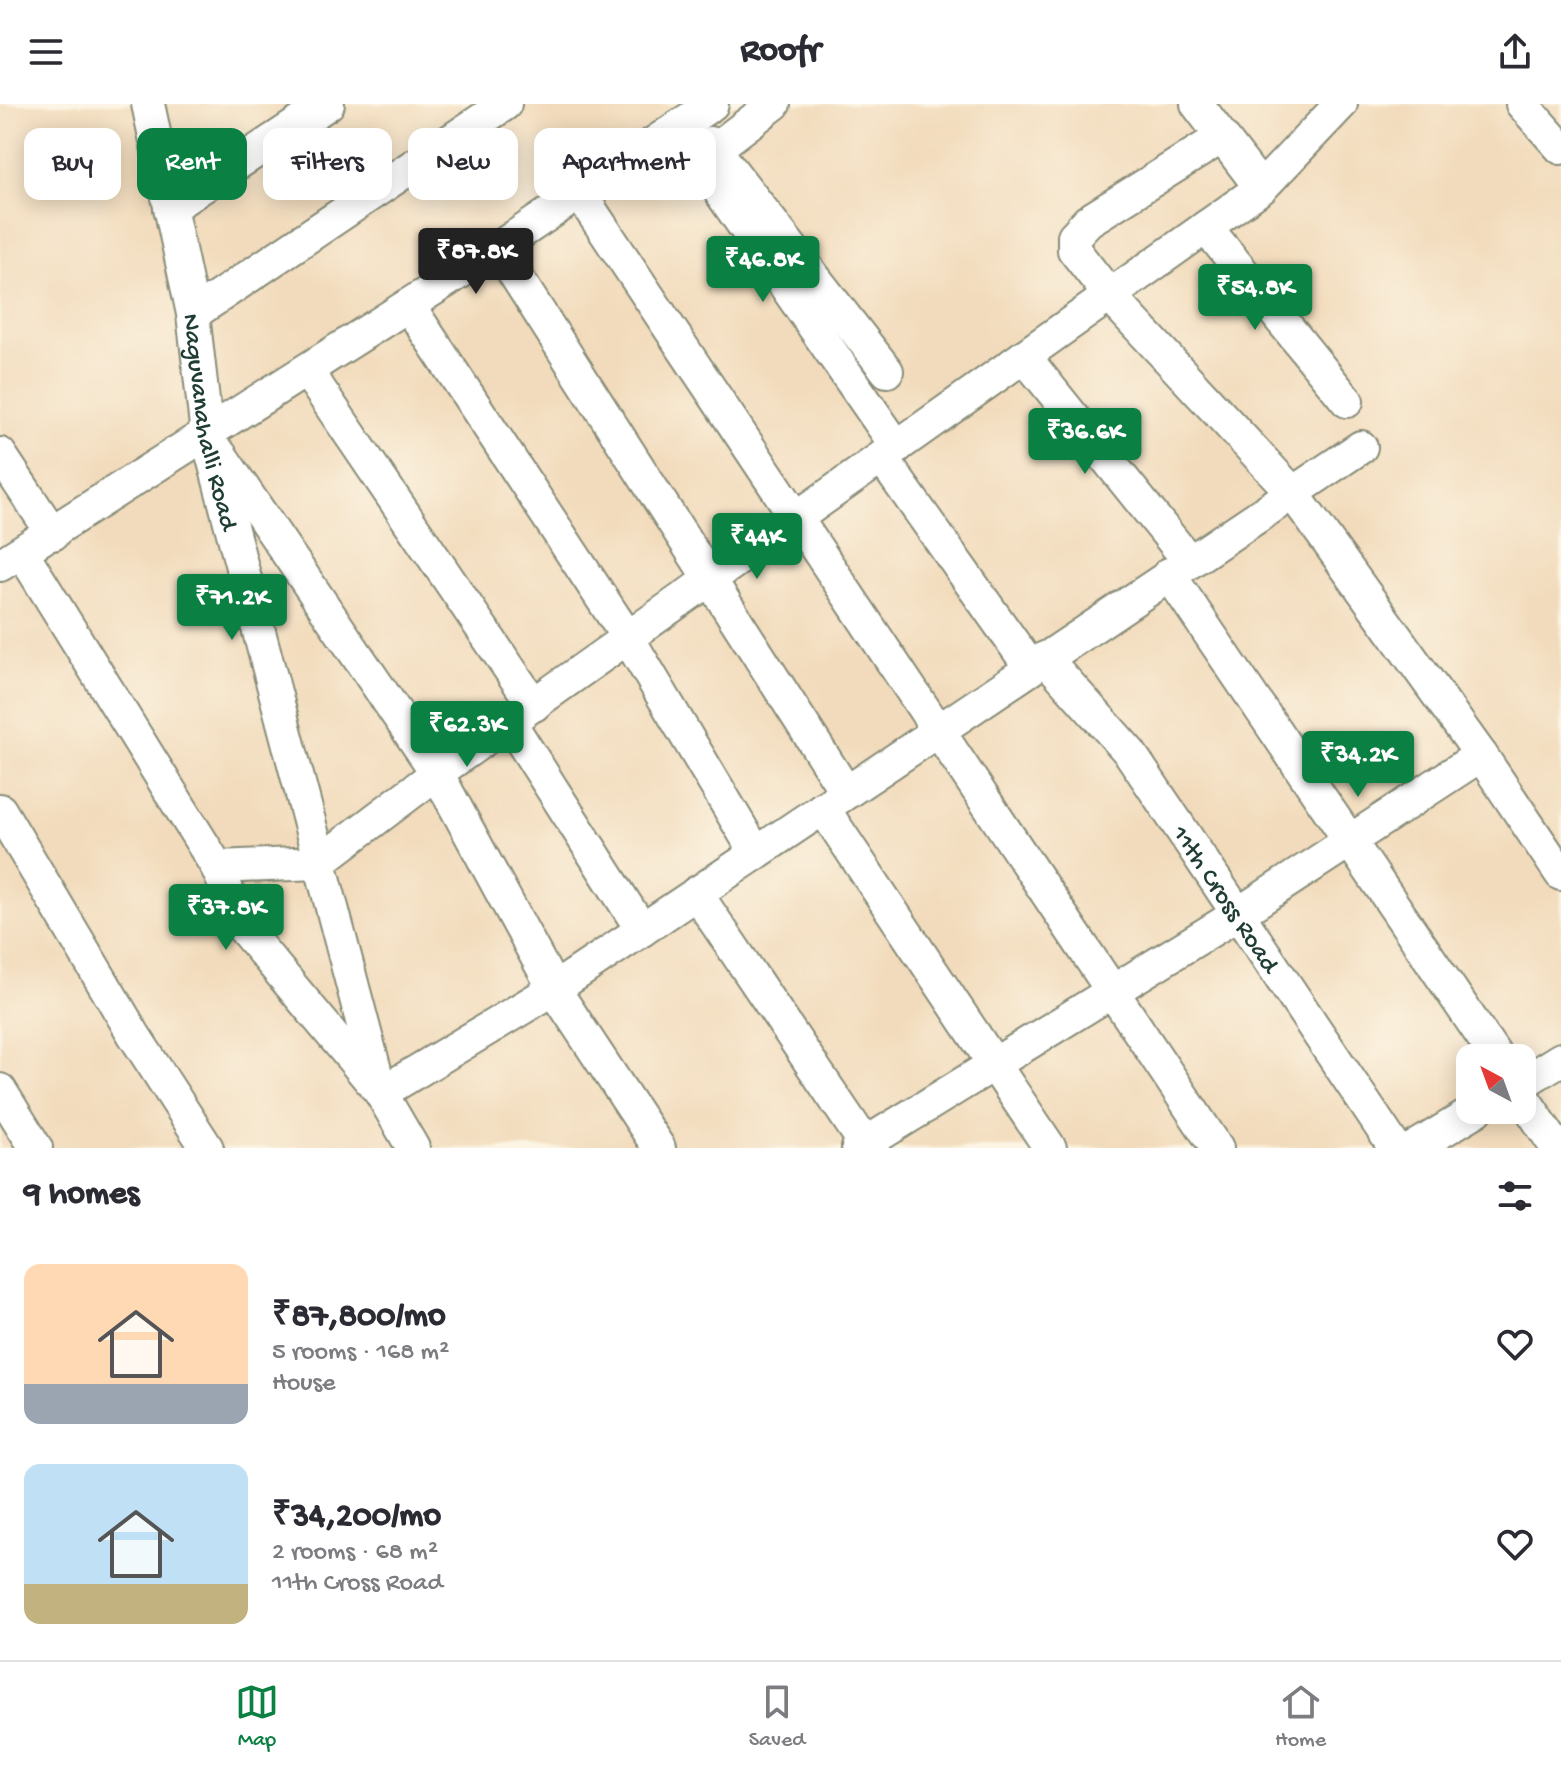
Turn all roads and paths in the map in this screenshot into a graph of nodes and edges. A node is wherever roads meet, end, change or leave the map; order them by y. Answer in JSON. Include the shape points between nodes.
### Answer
{"nodes":[{"id":1,"x":148,"y":104,"type":"edge"},
{"id":2,"x":328,"y":104,"type":"edge"},
{"id":3,"x":505,"y":104,"type":"edge"},
{"id":4,"x":774,"y":104,"type":"edge"},
{"id":5,"x":1197,"y":104,"type":"edge"},
{"id":6,"x":1341,"y":104,"type":"edge"},
{"id":7,"x":1522,"y":104,"type":"edge"},
{"id":8,"x":693,"y":117,"type":"edge"},
{"id":9,"x":1222,"y":137,"type":"junction"},
{"id":10,"x":716,"y":148,"type":"edge"},
{"id":11,"x":1561,"y":148,"type":"edge"},
{"id":12,"x":716,"y":150,"type":"edge"},
{"id":13,"x":1261,"y":188,"type":"junction"},
{"id":14,"x":571,"y":200,"type":"edge"},
{"id":15,"x":584,"y":200,"type":"edge"},
{"id":16,"x":170,"y":208,"type":"junction"},
{"id":17,"x":1206,"y":227,"type":"junction"},
{"id":18,"x":498,"y":248,"type":"junction"},
{"id":19,"x":1110,"y":296,"type":"junction"},
{"id":20,"x":409,"y":306,"type":"junction"},
{"id":21,"x":193,"y":314,"type":"junction"},
{"id":22,"x":1024,"y":356,"type":"junction"},
{"id":23,"x":307,"y":371,"type":"junction"},
{"id":24,"x":887,"y":371,"type":"dead end"},
{"id":25,"x":1347,"y":401,"type":"dead end"},
{"id":26,"x":207,"y":435,"type":"junction"},
{"id":27,"x":1361,"y":447,"type":"dead end"},
{"id":28,"x":889,"y":452,"type":"junction"},
{"id":29,"x":0,"y":454,"type":"edge"},
{"id":30,"x":1292,"y":492,"type":"junction"},
{"id":31,"x":798,"y":517,"type":"junction"},
{"id":32,"x":53,"y":534,"type":"junction"},
{"id":33,"x":11,"y":559,"type":"edge"},
{"id":34,"x":1179,"y":568,"type":"junction"},
{"id":35,"x":709,"y":580,"type":"junction"},
{"id":36,"x":628,"y":638,"type":"junction"},
{"id":37,"x":1038,"y":663,"type":"junction"},
{"id":38,"x":522,"y":714,"type":"junction"},
{"id":39,"x":937,"y":729,"type":"junction"},
{"id":40,"x":1481,"y":755,"type":"junction"},
{"id":41,"x":437,"y":773,"type":"junction"},
{"id":42,"x":835,"y":800,"type":"junction"},
{"id":43,"x":0,"y":810,"type":"edge"},
{"id":44,"x":1352,"y":840,"type":"junction"},
{"id":45,"x":756,"y":853,"type":"junction"},
{"id":46,"x":318,"y":863,"type":"junction"},
{"id":47,"x":217,"y":867,"type":"junction"},
{"id":48,"x":1561,"y":874,"type":"edge"},
{"id":49,"x":696,"y":893,"type":"junction"},
{"id":50,"x":1238,"y":914,"type":"junction"},
{"id":51,"x":642,"y":930,"type":"junction"},
{"id":52,"x":554,"y":989,"type":"junction"},
{"id":53,"x":1113,"y":989,"type":"junction"},
{"id":54,"x":1488,"y":1044,"type":"edge"},
{"id":55,"x":1561,"y":1059,"type":"edge"},
{"id":56,"x":993,"y":1066,"type":"junction"},
{"id":57,"x":1536,"y":1074,"type":"edge"},
{"id":58,"x":0,"y":1090,"type":"edge"},
{"id":59,"x":381,"y":1093,"type":"junction"},
{"id":60,"x":1536,"y":1117,"type":"edge"},
{"id":61,"x":1456,"y":1123,"type":"edge"},
{"id":62,"x":864,"y":1147,"type":"edge"},
{"id":63,"x":36,"y":1148,"type":"edge"},
{"id":64,"x":207,"y":1148,"type":"edge"},
{"id":65,"x":413,"y":1148,"type":"edge"},
{"id":66,"x":659,"y":1148,"type":"edge"},
{"id":67,"x":1050,"y":1148,"type":"edge"},
{"id":68,"x":1217,"y":1148,"type":"edge"},
{"id":69,"x":1395,"y":1148,"type":"edge"},
{"id":70,"x":1414,"y":1148,"type":"edge"},
{"id":71,"x":1557,"y":1148,"type":"edge"}],
"edges":[{"from":1,"to":16,"type":"street","name":"Naguvanahalli Road"},
{"from":2,"to":16,"type":"street"},
{"from":3,"to":21,"type":"street"},
{"from":4,"to":10,"type":"street"},
{"from":5,"to":9,"type":"street"},
{"from":6,"to":13,"type":"street"},
{"from":7,"to":11,"type":"street"},
{"from":8,"to":28,"type":"street","name":"11th Cross Road"},
{"from":9,"to":13,"type":"street"},
{"from":9,"to":19,"type":"street","via":[[1088,221],[1074,236],[1074,250]]},
{"from":12,"to":24,"type":"street"},
{"from":13,"to":17,"type":"street"},
{"from":14,"to":18,"type":"street"},
{"from":15,"to":31,"type":"street"},
{"from":16,"to":21,"type":"street","name":"Naguvanahalli Road"},
{"from":17,"to":19,"type":"street"},
{"from":17,"to":25,"type":"street"},
{"from":18,"to":20,"type":"street"},
{"from":18,"to":35,"type":"street"},
{"from":19,"to":22,"type":"street"},
{"from":19,"to":30,"type":"street"},
{"from":20,"to":23,"type":"street"},
{"from":20,"to":36,"type":"street"},
{"from":21,"to":26,"type":"street","name":"Naguvanahalli Road"},
{"from":22,"to":28,"type":"street"},
{"from":22,"to":34,"type":"street"},
{"from":23,"to":26,"type":"street"},
{"from":23,"to":38,"type":"street"},
{"from":26,"to":32,"type":"street"},
{"from":26,"to":41,"type":"street"},
{"from":26,"to":46,"type":"street","name":"Naguvanahalli Road"},
{"from":27,"to":30,"type":"street"},
{"from":28,"to":31,"type":"street"},
{"from":28,"to":37,"type":"street","name":"11th Cross Road"},
{"from":29,"to":32,"type":"street"},
{"from":30,"to":34,"type":"street"},
{"from":30,"to":40,"type":"street"},
{"from":31,"to":35,"type":"street"},
{"from":31,"to":39,"type":"street"},
{"from":32,"to":33,"type":"street"},
{"from":33,"to":47,"type":"street"},
{"from":34,"to":37,"type":"street"},
{"from":34,"to":44,"type":"street"},
{"from":35,"to":36,"type":"street"},
{"from":35,"to":42,"type":"street"},
{"from":36,"to":38,"type":"street"},
{"from":36,"to":45,"type":"street"},
{"from":37,"to":39,"type":"street"},
{"from":37,"to":50,"type":"street","name":"11th Cross Road","via":[[1130,753]]},
{"from":38,"to":41,"type":"street"},
{"from":38,"to":51,"type":"street"},
{"from":39,"to":42,"type":"street"},
{"from":39,"to":53,"type":"street"},
{"from":40,"to":44,"type":"street"},
{"from":40,"to":48,"type":"street"},
{"from":41,"to":46,"type":"street"},
{"from":41,"to":52,"type":"street"},
{"from":42,"to":45,"type":"street"},
{"from":42,"to":56,"type":"street"},
{"from":43,"to":64,"type":"street"},
{"from":44,"to":50,"type":"street"},
{"from":44,"to":54,"type":"street"},
{"from":45,"to":49,"type":"street"},
{"from":46,"to":47,"type":"street"},
{"from":46,"to":59,"type":"street","name":"Naguvanahalli Road"},
{"from":47,"to":59,"type":"street","via":[[243,928]]},
{"from":49,"to":51,"type":"street"},
{"from":49,"to":62,"type":"street"},
{"from":50,"to":53,"type":"street"},
{"from":50,"to":69,"type":"street","name":"11th Cross Road"},
{"from":51,"to":52,"type":"street"},
{"from":52,"to":59,"type":"street"},
{"from":52,"to":66,"type":"street"},
{"from":53,"to":56,"type":"street"},
{"from":53,"to":68,"type":"street"},
{"from":55,"to":57,"type":"street"},
{"from":56,"to":62,"type":"street"},
{"from":56,"to":67,"type":"street"},
{"from":58,"to":63,"type":"street"},
{"from":59,"to":65,"type":"street","name":"Naguvanahalli Road"},
{"from":60,"to":71,"type":"street"},
{"from":61,"to":70,"type":"street"}]}
